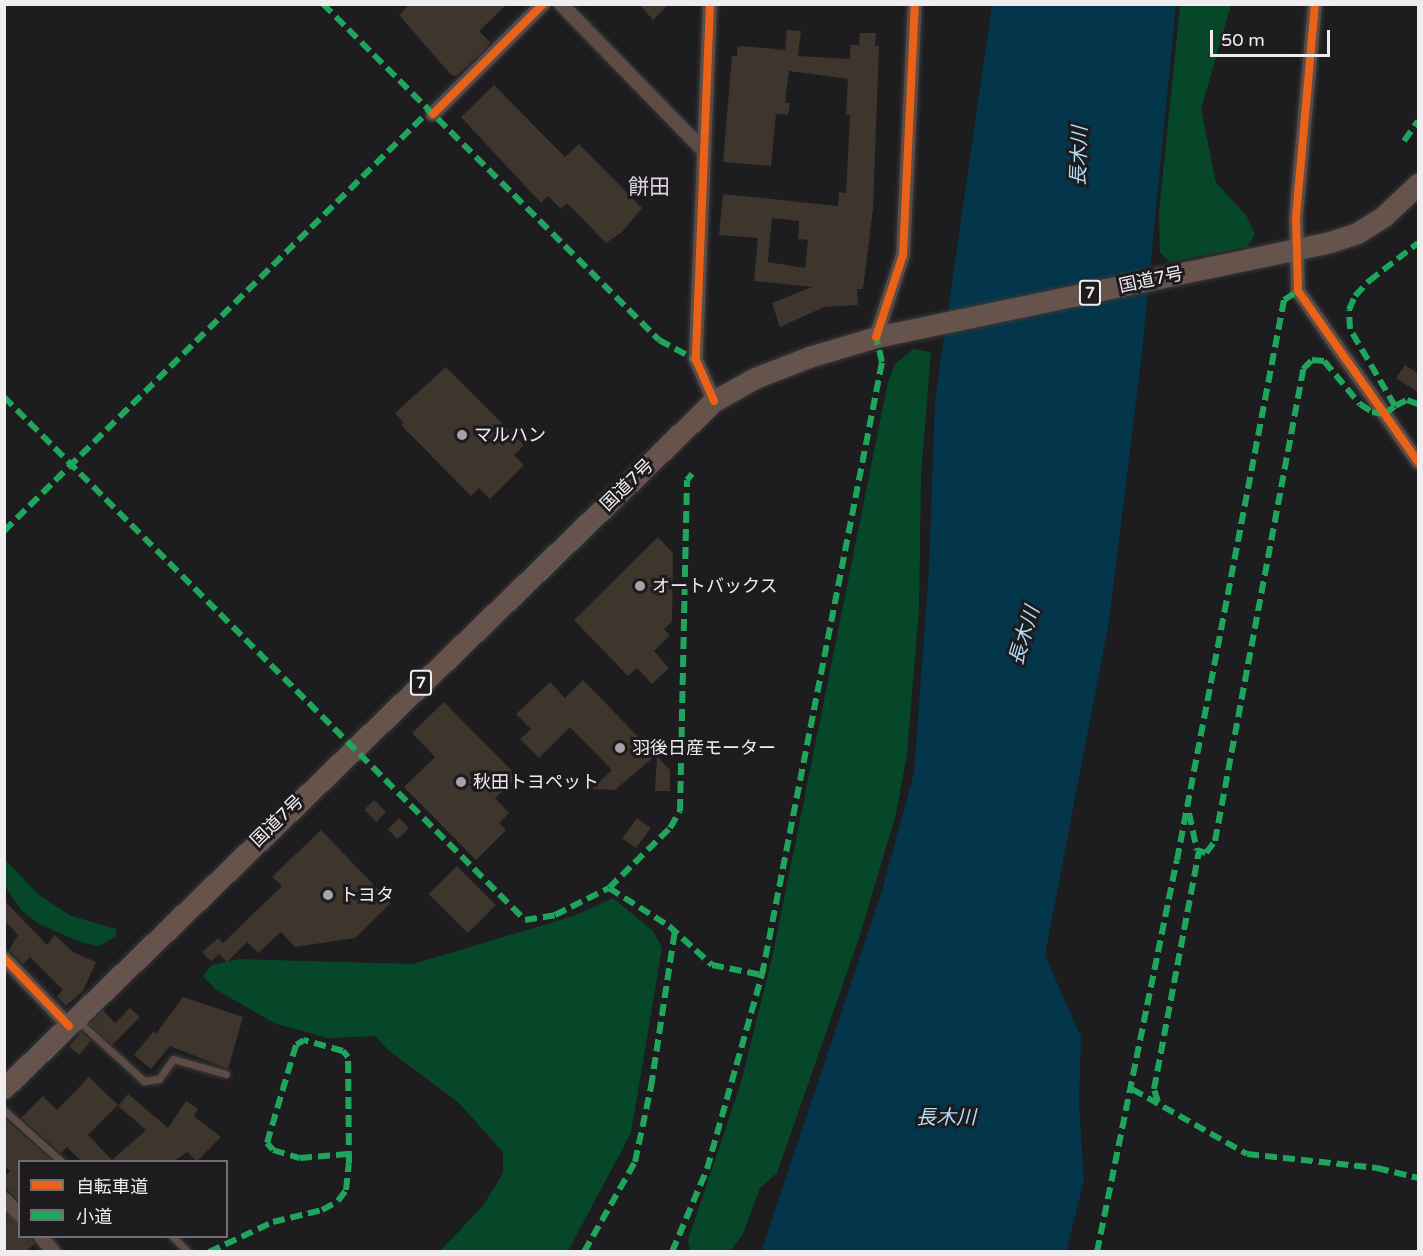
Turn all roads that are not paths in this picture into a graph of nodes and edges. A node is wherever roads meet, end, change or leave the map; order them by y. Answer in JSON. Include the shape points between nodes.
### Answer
{"nodes":[{"id":1,"x":543,"y":4,"type":"edge"},
{"id":2,"x":561,"y":4,"type":"edge"},
{"id":3,"x":710,"y":4,"type":"edge"},
{"id":4,"x":915,"y":4,"type":"edge"},
{"id":5,"x":1315,"y":4,"type":"edge"},
{"id":6,"x":433,"y":114,"type":"dead end"},
{"id":7,"x":704,"y":151,"type":"junction"},
{"id":8,"x":1419,"y":184,"type":"edge"},
{"id":9,"x":1291,"y":250,"type":"junction"},
{"id":10,"x":885,"y":336,"type":"junction"},
{"id":11,"x":714,"y":401,"type":"junction"},
{"id":12,"x":1419,"y":462,"type":"edge"},
{"id":13,"x":4,"y":958,"type":"edge"},
{"id":14,"x":73,"y":1023,"type":"junction"},
{"id":15,"x":226,"y":1074,"type":"dead end"},
{"id":16,"x":4,"y":1088,"type":"edge"},
{"id":17,"x":4,"y":1110,"type":"edge"},
{"id":18,"x":61,"y":1160,"type":"edge"},
{"id":19,"x":4,"y":1199,"type":"edge"},
{"id":20,"x":18,"y":1213,"type":"edge"},
{"id":21,"x":42,"y":1238,"type":"edge"},
{"id":22,"x":174,"y":1238,"type":"edge"},
{"id":23,"x":54,"y":1251,"type":"edge"},
{"id":24,"x":188,"y":1251,"type":"edge"}],
"edges":[{"from":1,"to":6,"type":"street"},
{"from":2,"to":7,"type":"street"},
{"from":3,"to":7,"type":"street"},
{"from":4,"to":10,"type":"street","via":[[903,255]]},
{"from":5,"to":9,"type":"street"},
{"from":7,"to":11,"type":"street","via":[[696,360]]},
{"from":8,"to":9,"type":"highway","name":"国道7号","number":"7","via":[[1384,216],[1357,233]]},
{"from":9,"to":10,"type":"highway","name":"国道7号","number":"7"},
{"from":9,"to":12,"type":"street","via":[[1298,291]]},
{"from":10,"to":11,"type":"highway","name":"国道7号","number":"7","via":[[788,365]]},
{"from":11,"to":14,"type":"highway","name":"国道7号","number":"7","via":[[216,880]]},
{"from":13,"to":14,"type":"street"},
{"from":14,"to":15,"type":"lane","via":[[144,1081],[159,1078],[173,1059]]},
{"from":14,"to":16,"type":"highway","name":"国道7号","number":"7"},
{"from":17,"to":18,"type":"lane"},
{"from":19,"to":20,"type":"street"},
{"from":21,"to":23,"type":"street"},
{"from":22,"to":24,"type":"lane"}]}
